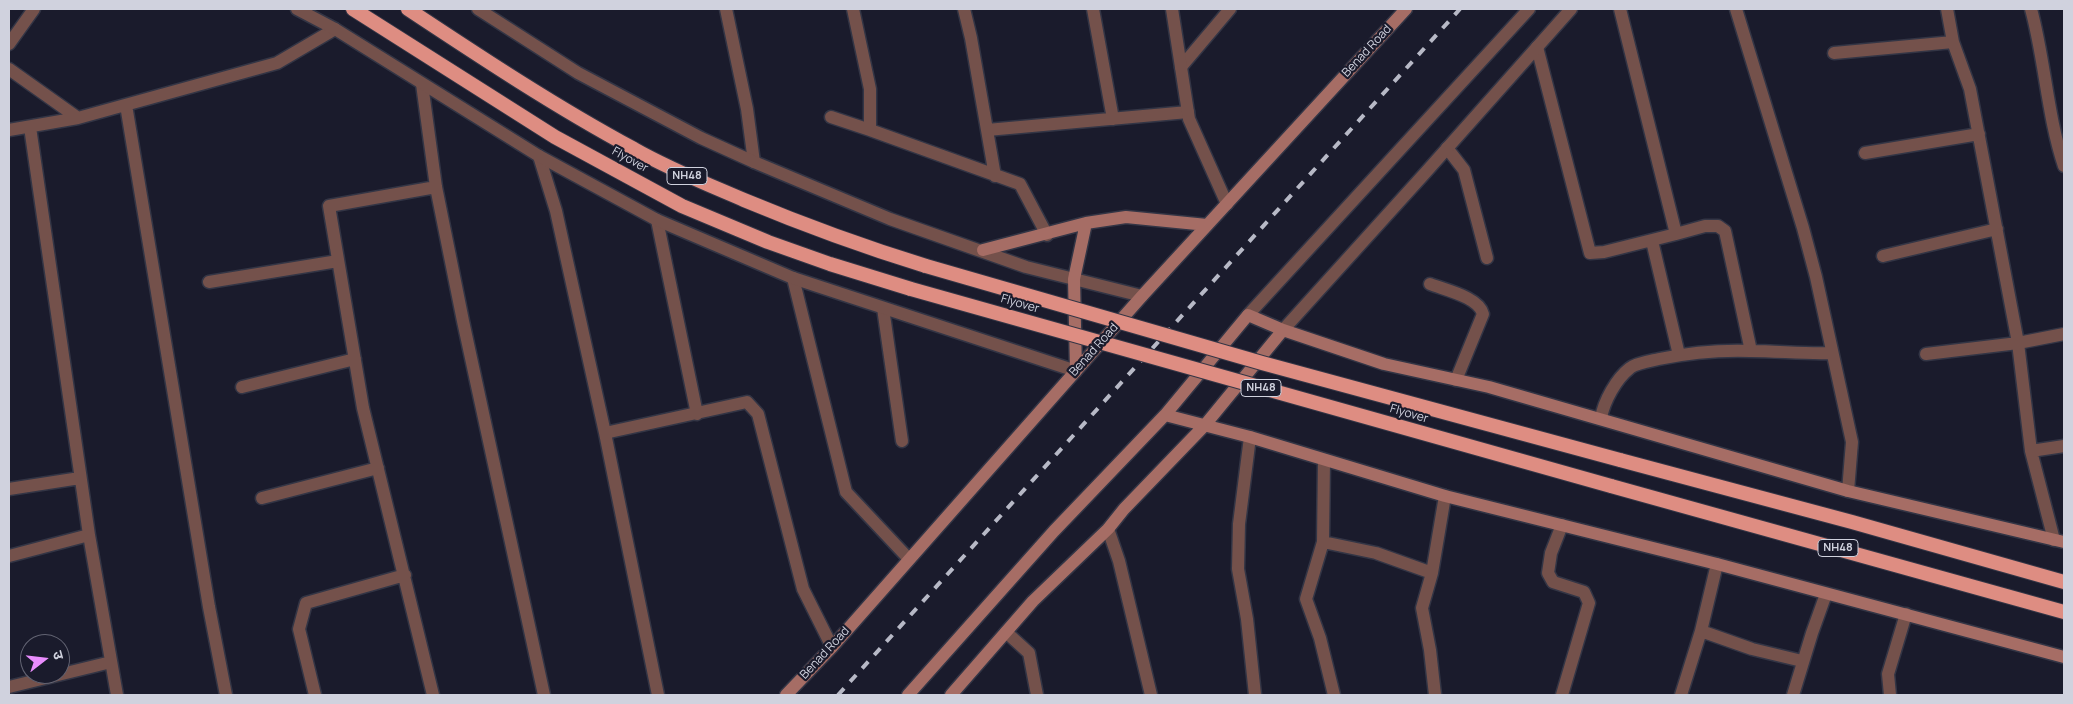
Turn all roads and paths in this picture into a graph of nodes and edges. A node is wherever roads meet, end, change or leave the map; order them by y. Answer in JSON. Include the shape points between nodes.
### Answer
{"nodes":[{"id":1,"x":34,"y":9,"type":"edge"},
{"id":2,"x":297,"y":9,"type":"edge"},
{"id":3,"x":352,"y":9,"type":"edge"},
{"id":4,"x":408,"y":9,"type":"edge"},
{"id":5,"x":478,"y":9,"type":"edge"},
{"id":6,"x":726,"y":9,"type":"edge"},
{"id":7,"x":853,"y":9,"type":"edge"},
{"id":8,"x":964,"y":9,"type":"edge"},
{"id":9,"x":1092,"y":9,"type":"edge"},
{"id":10,"x":1172,"y":9,"type":"edge"},
{"id":11,"x":1230,"y":9,"type":"edge"},
{"id":12,"x":1406,"y":9,"type":"edge"},
{"id":13,"x":1529,"y":9,"type":"edge"},
{"id":14,"x":1571,"y":9,"type":"edge"},
{"id":15,"x":1620,"y":9,"type":"edge"},
{"id":16,"x":1736,"y":9,"type":"edge"},
{"id":17,"x":1947,"y":9,"type":"edge"},
{"id":18,"x":2031,"y":9,"type":"edge"},
{"id":19,"x":493,"y":12,"type":"edge"},
{"id":20,"x":335,"y":29,"type":"junction"},
{"id":21,"x":1953,"y":42,"type":"junction"},
{"id":22,"x":9,"y":44,"type":"edge"},
{"id":23,"x":1537,"y":47,"type":"junction"},
{"id":24,"x":1834,"y":53,"type":"dead end"},
{"id":25,"x":1181,"y":67,"type":"junction"},
{"id":26,"x":9,"y":69,"type":"edge"},
{"id":27,"x":422,"y":84,"type":"junction"},
{"id":28,"x":126,"y":105,"type":"junction"},
{"id":29,"x":1188,"y":112,"type":"junction"},
{"id":30,"x":830,"y":117,"type":"dead end"},
{"id":31,"x":78,"y":118,"type":"junction"},
{"id":32,"x":1113,"y":119,"type":"junction"},
{"id":33,"x":30,"y":127,"type":"junction"},
{"id":34,"x":9,"y":130,"type":"edge"},
{"id":35,"x":870,"y":130,"type":"junction"},
{"id":36,"x":987,"y":130,"type":"junction"},
{"id":37,"x":1978,"y":134,"type":"junction"},
{"id":38,"x":1448,"y":148,"type":"junction"},
{"id":39,"x":1865,"y":153,"type":"dead end"},
{"id":40,"x":539,"y":156,"type":"junction"},
{"id":41,"x":754,"y":162,"type":"junction"},
{"id":42,"x":2064,"y":166,"type":"edge"},
{"id":43,"x":995,"y":176,"type":"junction"},
{"id":44,"x":436,"y":187,"type":"junction"},
{"id":45,"x":1226,"y":204,"type":"junction"},
{"id":46,"x":658,"y":220,"type":"junction"},
{"id":47,"x":1086,"y":223,"type":"junction"},
{"id":48,"x":1207,"y":224,"type":"junction"},
{"id":49,"x":1997,"y":229,"type":"junction"},
{"id":50,"x":1676,"y":234,"type":"junction"},
{"id":51,"x":1047,"y":235,"type":"junction"},
{"id":52,"x":1652,"y":241,"type":"junction"},
{"id":53,"x":983,"y":250,"type":"junction"},
{"id":54,"x":1883,"y":256,"type":"dead end"},
{"id":55,"x":1487,"y":258,"type":"dead end"},
{"id":56,"x":338,"y":261,"type":"junction"},
{"id":57,"x":792,"y":278,"type":"junction"},
{"id":58,"x":1074,"y":279,"type":"junction"},
{"id":59,"x":209,"y":282,"type":"dead end"},
{"id":60,"x":1430,"y":284,"type":"dead end"},
{"id":61,"x":1142,"y":296,"type":"junction"},
{"id":62,"x":883,"y":308,"type":"junction"},
{"id":63,"x":1248,"y":315,"type":"junction"},
{"id":64,"x":1283,"y":330,"type":"junction"},
{"id":65,"x":2064,"y":334,"type":"edge"},
{"id":66,"x":2018,"y":343,"type":"junction"},
{"id":67,"x":1751,"y":351,"type":"junction"},
{"id":68,"x":1831,"y":353,"type":"junction"},
{"id":69,"x":1926,"y":354,"type":"dead end"},
{"id":70,"x":1679,"y":355,"type":"junction"},
{"id":71,"x":354,"y":359,"type":"junction"},
{"id":72,"x":1076,"y":371,"type":"junction"},
{"id":73,"x":1456,"y":380,"type":"junction"},
{"id":74,"x":242,"y":387,"type":"dead end"},
{"id":75,"x":697,"y":414,"type":"junction"},
{"id":76,"x":1164,"y":415,"type":"junction"},
{"id":77,"x":1601,"y":418,"type":"junction"},
{"id":78,"x":1205,"y":425,"type":"junction"},
{"id":79,"x":605,"y":432,"type":"junction"},
{"id":80,"x":1250,"y":437,"type":"junction"},
{"id":81,"x":902,"y":441,"type":"dead end"},
{"id":82,"x":2064,"y":446,"type":"edge"},
{"id":83,"x":2032,"y":451,"type":"junction"},
{"id":84,"x":1324,"y":460,"type":"junction"},
{"id":85,"x":378,"y":468,"type":"junction"},
{"id":86,"x":80,"y":478,"type":"junction"},
{"id":87,"x":9,"y":489,"type":"edge"},
{"id":88,"x":1848,"y":491,"type":"junction"},
{"id":89,"x":1445,"y":496,"type":"junction"},
{"id":90,"x":262,"y":498,"type":"dead end"},
{"id":91,"x":1562,"y":525,"type":"junction"},
{"id":92,"x":1108,"y":529,"type":"junction"},
{"id":93,"x":89,"y":535,"type":"junction"},
{"id":94,"x":2059,"y":541,"type":"edge"},
{"id":95,"x":1323,"y":542,"type":"junction"},
{"id":96,"x":9,"y":556,"type":"edge"},
{"id":97,"x":908,"y":559,"type":"junction"},
{"id":98,"x":1718,"y":564,"type":"junction"},
{"id":99,"x":1432,"y":573,"type":"junction"},
{"id":100,"x":404,"y":575,"type":"junction"},
{"id":101,"x":2064,"y":582,"type":"edge"},
{"id":102,"x":1826,"y":594,"type":"junction"},
{"id":103,"x":2064,"y":612,"type":"edge"},
{"id":104,"x":1906,"y":614,"type":"junction"},
{"id":105,"x":1701,"y":631,"type":"junction"},
{"id":106,"x":1006,"y":632,"type":"junction"},
{"id":107,"x":832,"y":647,"type":"junction"},
{"id":108,"x":2064,"y":656,"type":"edge"},
{"id":109,"x":1802,"y":661,"type":"junction"},
{"id":110,"x":111,"y":662,"type":"junction"},
{"id":111,"x":9,"y":687,"type":"edge"},
{"id":112,"x":117,"y":695,"type":"edge"},
{"id":113,"x":226,"y":695,"type":"edge"},
{"id":114,"x":314,"y":695,"type":"edge"},
{"id":115,"x":433,"y":695,"type":"edge"},
{"id":116,"x":544,"y":695,"type":"edge"},
{"id":117,"x":658,"y":695,"type":"edge"},
{"id":118,"x":786,"y":695,"type":"edge"},
{"id":119,"x":908,"y":695,"type":"edge"},
{"id":120,"x":951,"y":695,"type":"edge"},
{"id":121,"x":1037,"y":695,"type":"edge"},
{"id":122,"x":1151,"y":695,"type":"edge"},
{"id":123,"x":1255,"y":695,"type":"edge"},
{"id":124,"x":1334,"y":695,"type":"edge"},
{"id":125,"x":1435,"y":695,"type":"edge"},
{"id":126,"x":1562,"y":695,"type":"edge"},
{"id":127,"x":1681,"y":695,"type":"edge"},
{"id":128,"x":1793,"y":695,"type":"edge"},
{"id":129,"x":1890,"y":695,"type":"edge"}],
"edges":[{"from":1,"to":22,"type":"street"},
{"from":2,"to":20,"type":"street"},
{"from":3,"to":103,"type":"highway","name":"Flyover","number":"NH48","bridge":true,"via":[[555,137],[682,206],[830,264]]},
{"from":4,"to":101,"type":"highway","name":"Flyover","number":"NH48","bridge":true,"via":[[574,115],[642,154],[690,178],[864,247],[1262,362]]},
{"from":5,"to":19,"type":"street"},
{"from":6,"to":41,"type":"street","via":[[747,109]]},
{"from":7,"to":35,"type":"street","via":[[870,89]]},
{"from":8,"to":36,"type":"street"},
{"from":9,"to":32,"type":"street"},
{"from":10,"to":25,"type":"street"},
{"from":11,"to":25,"type":"street"},
{"from":12,"to":45,"type":"main road","name":"Benad Road"},
{"from":13,"to":63,"type":"street"},
{"from":14,"to":23,"type":"street"},
{"from":15,"to":50,"type":"street"},
{"from":16,"to":68,"type":"street","via":[[1804,228]]},
{"from":17,"to":21,"type":"street"},
{"from":18,"to":42,"type":"street"},
{"from":19,"to":41,"type":"street","via":[[578,73]]},
{"from":20,"to":27,"type":"street"},
{"from":20,"to":28,"type":"street","via":[[277,63]]},
{"from":21,"to":24,"type":"street"},
{"from":21,"to":37,"type":"street","via":[[1970,89]]},
{"from":23,"to":38,"type":"street"},
{"from":23,"to":52,"type":"street","via":[[1590,253]]},
{"from":25,"to":29,"type":"street"},
{"from":26,"to":31,"type":"street"},
{"from":27,"to":40,"type":"street"},
{"from":27,"to":44,"type":"street"},
{"from":28,"to":31,"type":"street"},
{"from":28,"to":113,"type":"street"},
{"from":29,"to":32,"type":"street"},
{"from":29,"to":45,"type":"street"},
{"from":30,"to":35,"type":"street"},
{"from":31,"to":33,"type":"street"},
{"from":32,"to":36,"type":"street"},
{"from":33,"to":34,"type":"street"},
{"from":33,"to":86,"type":"street"},
{"from":35,"to":43,"type":"street"},
{"from":36,"to":43,"type":"street"},
{"from":37,"to":39,"type":"street"},
{"from":37,"to":49,"type":"street"},
{"from":38,"to":55,"type":"street","via":[[1464,170]]},
{"from":38,"to":64,"type":"street"},
{"from":40,"to":46,"type":"street"},
{"from":40,"to":79,"type":"street","via":[[556,211]]},
{"from":41,"to":53,"type":"street","via":[[890,219]]},
{"from":43,"to":51,"type":"street","via":[[1020,184]]},
{"from":44,"to":56,"type":"street","via":[[329,206]]},
{"from":44,"to":116,"type":"street"},
{"from":45,"to":48,"type":"main road","name":"Benad Road"},
{"from":46,"to":57,"type":"street"},
{"from":46,"to":75,"type":"street"},
{"from":47,"to":48,"type":"main road","via":[[1126,217]]},
{"from":47,"to":51,"type":"main road"},
{"from":47,"to":58,"type":"main road"},
{"from":48,"to":61,"type":"main road","name":"Benad Road"},
{"from":49,"to":54,"type":"street"},
{"from":49,"to":66,"type":"street"},
{"from":50,"to":52,"type":"street"},
{"from":50,"to":67,"type":"street","via":[[1711,226],[1725,231]]},
{"from":51,"to":53,"type":"main road"},
{"from":52,"to":70,"type":"street"},
{"from":53,"to":58,"type":"street","via":[[1026,267]]},
{"from":56,"to":59,"type":"street"},
{"from":56,"to":71,"type":"street"},
{"from":57,"to":62,"type":"street"},
{"from":57,"to":97,"type":"street","via":[[846,492]]},
{"from":58,"to":61,"type":"street"},
{"from":58,"to":72,"type":"main road"},
{"from":60,"to":73,"type":"street","via":[[1476,302],[1482,308],[1483,314]]},
{"from":61,"to":72,"type":"main road","name":"Benad Road"},
{"from":62,"to":72,"type":"street"},
{"from":62,"to":81,"type":"street"},
{"from":63,"to":64,"type":"main road"},
{"from":63,"to":76,"type":"main road"},
{"from":64,"to":73,"type":"main road","via":[[1384,364]]},
{"from":64,"to":78,"type":"main road"},
{"from":65,"to":66,"type":"street"},
{"from":66,"to":69,"type":"street"},
{"from":66,"to":83,"type":"street"},
{"from":67,"to":68,"type":"street"},
{"from":67,"to":70,"type":"street"},
{"from":68,"to":88,"type":"street","via":[[1852,442]]},
{"from":70,"to":77,"type":"street","via":[[1630,367],[1603,408]]},
{"from":71,"to":74,"type":"street"},
{"from":71,"to":85,"type":"street"},
{"from":72,"to":97,"type":"main road","name":"Benad Road"},
{"from":73,"to":77,"type":"main road","via":[[1489,386]]},
{"from":75,"to":79,"type":"street"},
{"from":75,"to":107,"type":"street","via":[[747,402],[758,414],[803,589]]},
{"from":76,"to":78,"type":"main road"},
{"from":76,"to":119,"type":"main road","via":[[1054,531]]},
{"from":77,"to":88,"type":"main road"},
{"from":78,"to":80,"type":"main road"},
{"from":78,"to":92,"type":"main road"},
{"from":79,"to":117,"type":"street"},
{"from":80,"to":84,"type":"main road"},
{"from":80,"to":123,"type":"street","via":[[1239,524],[1238,569]]},
{"from":82,"to":83,"type":"street"},
{"from":83,"to":94,"type":"street"},
{"from":84,"to":89,"type":"main road"},
{"from":84,"to":95,"type":"street"},
{"from":85,"to":90,"type":"street"},
{"from":85,"to":100,"type":"street"},
{"from":86,"to":87,"type":"street"},
{"from":86,"to":93,"type":"street"},
{"from":88,"to":94,"type":"main road"},
{"from":89,"to":91,"type":"main road"},
{"from":89,"to":99,"type":"street"},
{"from":91,"to":98,"type":"main road"},
{"from":91,"to":126,"type":"street","via":[[1548,573],[1553,582],[1584,592],[1589,603]]},
{"from":92,"to":106,"type":"main road"},
{"from":92,"to":122,"type":"street","via":[[1119,561]]},
{"from":93,"to":96,"type":"street"},
{"from":93,"to":110,"type":"street"},
{"from":95,"to":99,"type":"street","via":[[1376,553]]},
{"from":95,"to":124,"type":"street","via":[[1306,599],[1320,638]]},
{"from":97,"to":107,"type":"main road","name":"Benad Road"},
{"from":98,"to":102,"type":"main road"},
{"from":98,"to":105,"type":"street"},
{"from":99,"to":125,"type":"street","via":[[1422,608]]},
{"from":100,"to":114,"type":"street","via":[[306,602],[299,629]]},
{"from":100,"to":115,"type":"street"},
{"from":102,"to":104,"type":"main road"},
{"from":102,"to":109,"type":"street"},
{"from":104,"to":108,"type":"main road"},
{"from":104,"to":129,"type":"street","via":[[1888,674]]},
{"from":105,"to":109,"type":"street","via":[[1752,649]]},
{"from":105,"to":127,"type":"street"},
{"from":106,"to":120,"type":"main road"},
{"from":106,"to":121,"type":"street","via":[[1029,653]]},
{"from":107,"to":118,"type":"main road","name":"Benad Road"},
{"from":109,"to":128,"type":"street"},
{"from":110,"to":111,"type":"street"},
{"from":110,"to":112,"type":"street"}]}
